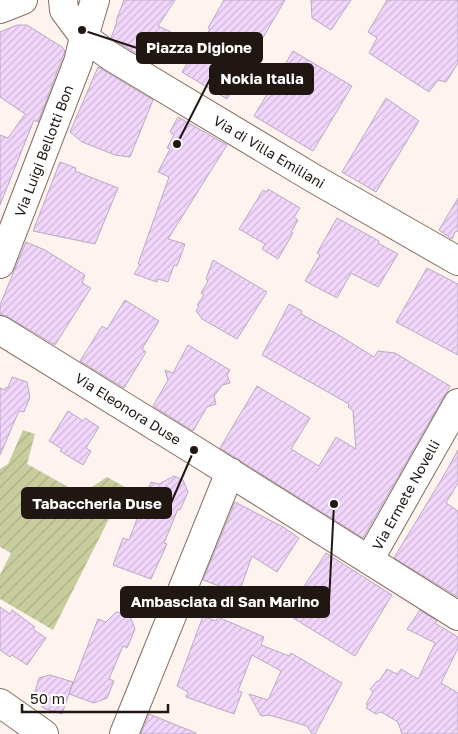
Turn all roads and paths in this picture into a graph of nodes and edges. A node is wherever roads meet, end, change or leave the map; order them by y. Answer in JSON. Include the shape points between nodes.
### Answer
{"nodes":[{"id":1,"x":23,"y":0,"type":"edge"},
{"id":2,"x":63,"y":0,"type":"edge"},
{"id":3,"x":95,"y":0,"type":"edge"},
{"id":4,"x":0,"y":9,"type":"edge"},
{"id":5,"x":84,"y":37,"type":"junction"},
{"id":6,"x":458,"y":261,"type":"edge"},
{"id":7,"x":0,"y":264,"type":"edge"},
{"id":8,"x":0,"y":330,"type":"edge"},
{"id":9,"x":458,"y":403,"type":"edge"},
{"id":10,"x":230,"y":472,"type":"junction"},
{"id":11,"x":369,"y":560,"type":"junction"},
{"id":12,"x":458,"y":616,"type":"edge"},
{"id":13,"x":0,"y":703,"type":"edge"},
{"id":14,"x":44,"y":734,"type":"edge"},
{"id":15,"x":124,"y":734,"type":"edge"}],
"edges":[{"from":1,"to":4,"type":"street"},
{"from":2,"to":5,"type":"street","name":"Via di Villa Emiliani","via":[[64,10]]},
{"from":3,"to":5,"type":"street","name":"Via Luigi Bellotti Bon"},
{"from":5,"to":6,"type":"street","name":"Via di Villa Emiliani","via":[[279,158]]},
{"from":5,"to":7,"type":"street","name":"Via Luigi Bellotti Bon","via":[[78,62]]},
{"from":8,"to":10,"type":"street","name":"Via Eleonora Duse"},
{"from":9,"to":11,"type":"street","name":"Via Ermete Novelli"},
{"from":10,"to":11,"type":"street","name":"Via Eleonora Duse"},
{"from":10,"to":15,"type":"street"},
{"from":11,"to":12,"type":"street","name":"Via Eleonora Duse"},
{"from":13,"to":14,"type":"street"}]}
